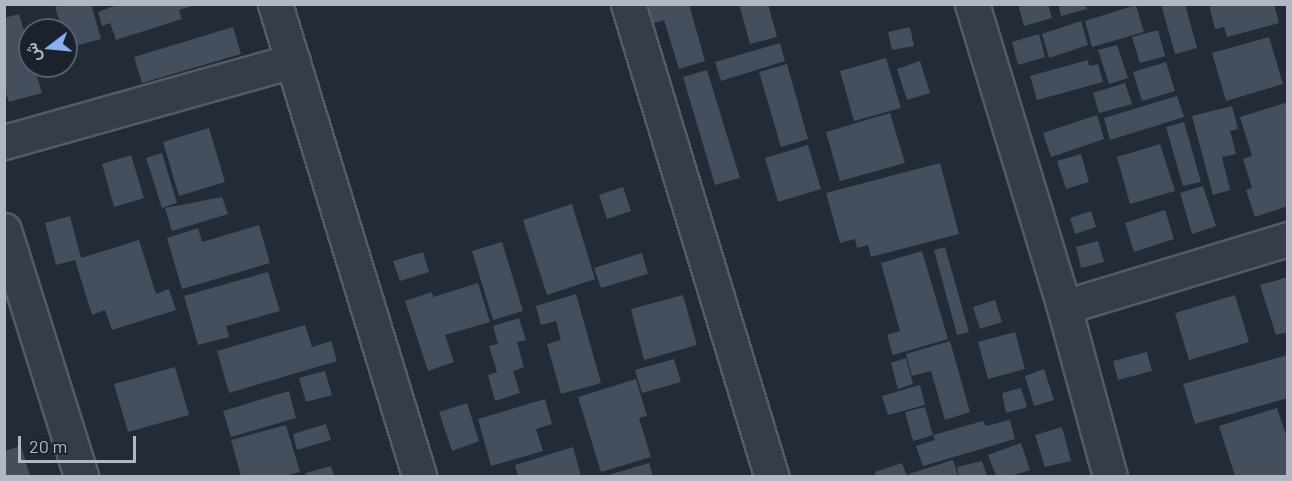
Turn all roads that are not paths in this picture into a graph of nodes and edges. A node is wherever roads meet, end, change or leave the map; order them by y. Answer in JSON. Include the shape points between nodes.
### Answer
{"nodes":[{"id":1,"x":275,"y":4,"type":"edge"},
{"id":2,"x":628,"y":4,"type":"edge"},
{"id":3,"x":972,"y":4,"type":"edge"},
{"id":4,"x":293,"y":61,"type":"junction"},
{"id":5,"x":4,"y":142,"type":"edge"},
{"id":6,"x":4,"y":230,"type":"edge"},
{"id":7,"x":1287,"y":239,"type":"edge"},
{"id":8,"x":1064,"y":307,"type":"junction"},
{"id":9,"x":81,"y":477,"type":"edge"},
{"id":10,"x":419,"y":477,"type":"edge"},
{"id":11,"x":771,"y":477,"type":"edge"},
{"id":12,"x":1110,"y":477,"type":"edge"}],
"edges":[{"from":1,"to":4,"type":"street"},
{"from":2,"to":11,"type":"street"},
{"from":3,"to":8,"type":"street"},
{"from":4,"to":5,"type":"street"},
{"from":4,"to":10,"type":"street"},
{"from":6,"to":9,"type":"street"},
{"from":7,"to":8,"type":"street"},
{"from":8,"to":12,"type":"street"}]}
